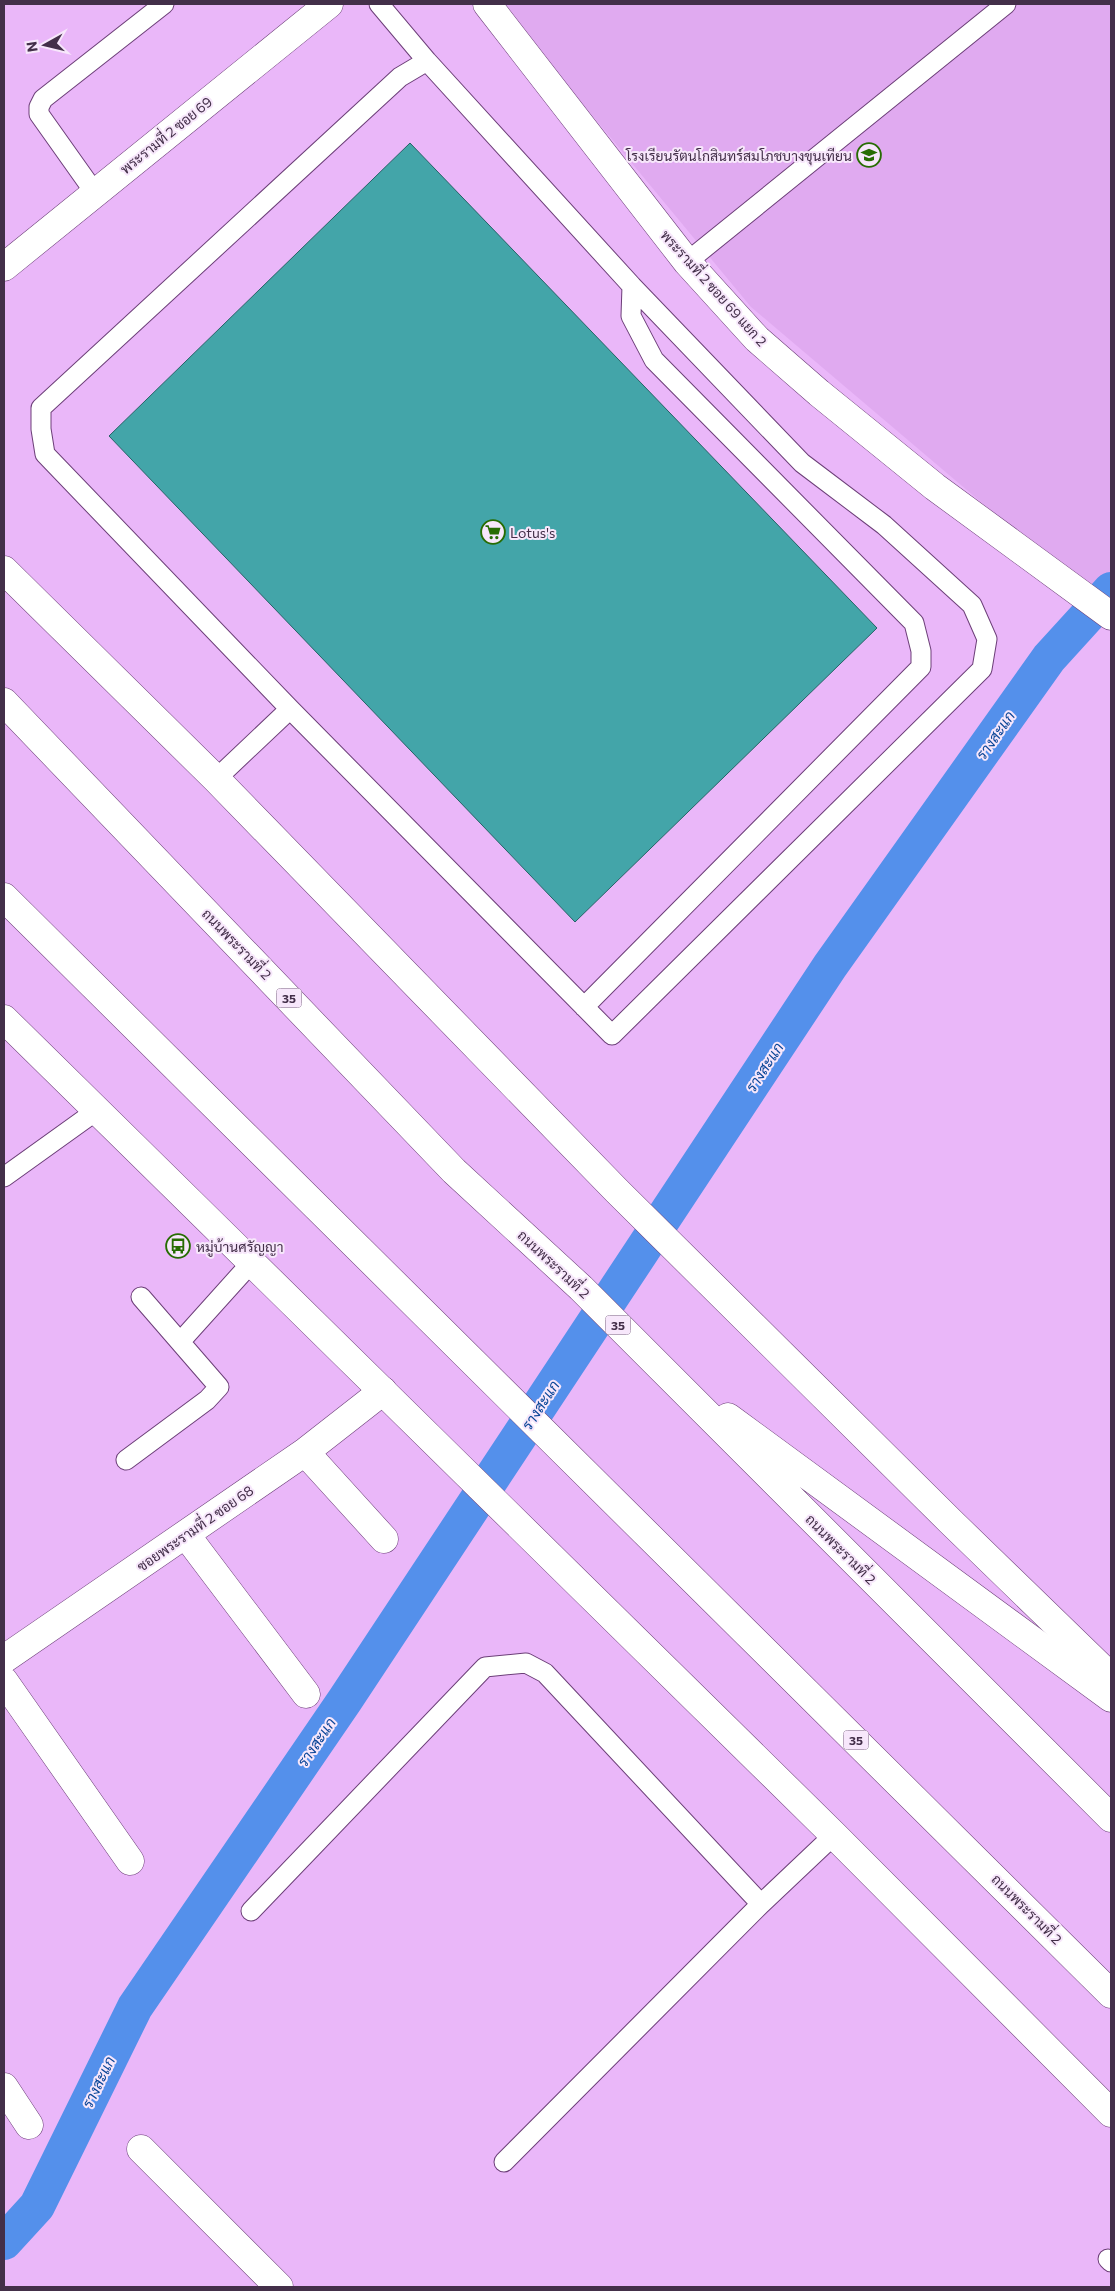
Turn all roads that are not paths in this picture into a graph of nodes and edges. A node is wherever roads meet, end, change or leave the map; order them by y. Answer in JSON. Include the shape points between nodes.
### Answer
{"nodes":[{"id":1,"x":164,"y":4,"type":"edge"},
{"id":2,"x":329,"y":4,"type":"edge"},
{"id":3,"x":379,"y":4,"type":"edge"},
{"id":4,"x":487,"y":4,"type":"edge"},
{"id":5,"x":1006,"y":4,"type":"edge"},
{"id":6,"x":427,"y":61,"type":"junction"},
{"id":7,"x":95,"y":193,"type":"junction"},
{"id":8,"x":687,"y":262,"type":"junction"},
{"id":9,"x":4,"y":267,"type":"edge"},
{"id":10,"x":632,"y":286,"type":"junction"},
{"id":11,"x":4,"y":570,"type":"edge"},
{"id":12,"x":1111,"y":616,"type":"edge"},
{"id":13,"x":4,"y":702,"type":"edge"},
{"id":14,"x":290,"y":709,"type":"junction"},
{"id":15,"x":216,"y":780,"type":"junction"},
{"id":16,"x":4,"y":897,"type":"edge"},
{"id":17,"x":584,"y":1007,"type":"junction"},
{"id":18,"x":4,"y":1019,"type":"edge"},
{"id":19,"x":96,"y":1111,"type":"junction"},
{"id":20,"x":4,"y":1178,"type":"edge"},
{"id":21,"x":251,"y":1263,"type":"junction"},
{"id":22,"x":141,"y":1297,"type":"dead end"},
{"id":23,"x":180,"y":1342,"type":"junction"},
{"id":24,"x":654,"y":1363,"type":"junction"},
{"id":25,"x":383,"y":1391,"type":"junction"},
{"id":26,"x":305,"y":1452,"type":"junction"},
{"id":27,"x":126,"y":1460,"type":"dead end"},
{"id":28,"x":186,"y":1536,"type":"junction"},
{"id":29,"x":384,"y":1539,"type":"dead end"},
{"id":30,"x":4,"y":1659,"type":"edge"},
{"id":31,"x":1111,"y":1677,"type":"edge"},
{"id":32,"x":4,"y":1681,"type":"edge"},
{"id":33,"x":306,"y":1694,"type":"dead end"},
{"id":34,"x":1111,"y":1698,"type":"edge"},
{"id":35,"x":1111,"y":1818,"type":"edge"},
{"id":36,"x":834,"y":1835,"type":"junction"},
{"id":37,"x":130,"y":1861,"type":"dead end"},
{"id":38,"x":761,"y":1904,"type":"junction"},
{"id":39,"x":251,"y":1911,"type":"dead end"},
{"id":40,"x":1111,"y":1994,"type":"edge"},
{"id":41,"x":4,"y":2087,"type":"edge"},
{"id":42,"x":1111,"y":2113,"type":"edge"},
{"id":43,"x":29,"y":2125,"type":"dead end"},
{"id":44,"x":141,"y":2149,"type":"dead end"},
{"id":45,"x":504,"y":2162,"type":"dead end"},
{"id":46,"x":279,"y":2287,"type":"edge"}],
"edges":[{"from":1,"to":7,"type":"lane","via":[[43,99],[39,107],[39,114]]},
{"from":2,"to":7,"type":"main road","name":"พระรามที่ 2 ซอย 69"},
{"from":3,"to":6,"type":"lane"},
{"from":4,"to":8,"type":"main road","name":"พระรามที่ 2 ซอย 69 แยก 2"},
{"from":5,"to":8,"type":"lane"},
{"from":6,"to":10,"type":"lane"},
{"from":6,"to":14,"type":"lane","via":[[400,77],[40,408],[45,454]]},
{"from":7,"to":9,"type":"main road","name":"พระรามที่ 2 ซอย 69"},
{"from":8,"to":12,"type":"main road","name":"พระรามที่ 2 ซอย 69 แยก 2","via":[[757,339],[819,393],[935,487]]},
{"from":10,"to":17,"type":"lane","via":[[631,316],[654,360],[914,623],[921,667]]},
{"from":10,"to":17,"type":"lane","via":[[802,463],[884,525],[972,604],[987,639],[982,669],[612,1035]]},
{"from":11,"to":15,"type":"main road"},
{"from":13,"to":24,"type":"main road","name":"ถนนพระรามที่ 2","number":"35","via":[[454,1171],[581,1288]]},
{"from":14,"to":15,"type":"lane"},
{"from":14,"to":17,"type":"lane"},
{"from":15,"to":31,"type":"main road","via":[[616,1191]]},
{"from":16,"to":40,"type":"main road","name":"ถนนพระรามที่ 2","number":"35"},
{"from":18,"to":19,"type":"main road"},
{"from":19,"to":20,"type":"lane"},
{"from":19,"to":21,"type":"main road"},
{"from":21,"to":23,"type":"lane"},
{"from":21,"to":25,"type":"main road"},
{"from":22,"to":23,"type":"lane"},
{"from":23,"to":27,"type":"lane","via":[[219,1387],[207,1400]]},
{"from":24,"to":34,"type":"main road"},
{"from":24,"to":35,"type":"main road","name":"ถนนพระรามที่ 2","number":"35"},
{"from":25,"to":26,"type":"main road","name":"ซอยพระรามที่ 2 ซอย 68"},
{"from":25,"to":36,"type":"main road"},
{"from":26,"to":28,"type":"main road","name":"ซอยพระรามที่ 2 ซอย 68"},
{"from":26,"to":29,"type":"main road"},
{"from":28,"to":30,"type":"main road","name":"ซอยพระรามที่ 2 ซอย 68"},
{"from":28,"to":33,"type":"main road"},
{"from":32,"to":37,"type":"main road"},
{"from":36,"to":38,"type":"lane"},
{"from":36,"to":42,"type":"main road"},
{"from":38,"to":39,"type":"lane","via":[[545,1673],[526,1663],[485,1667]]},
{"from":38,"to":45,"type":"lane"},
{"from":41,"to":43,"type":"main road"},
{"from":44,"to":46,"type":"main road"}]}
